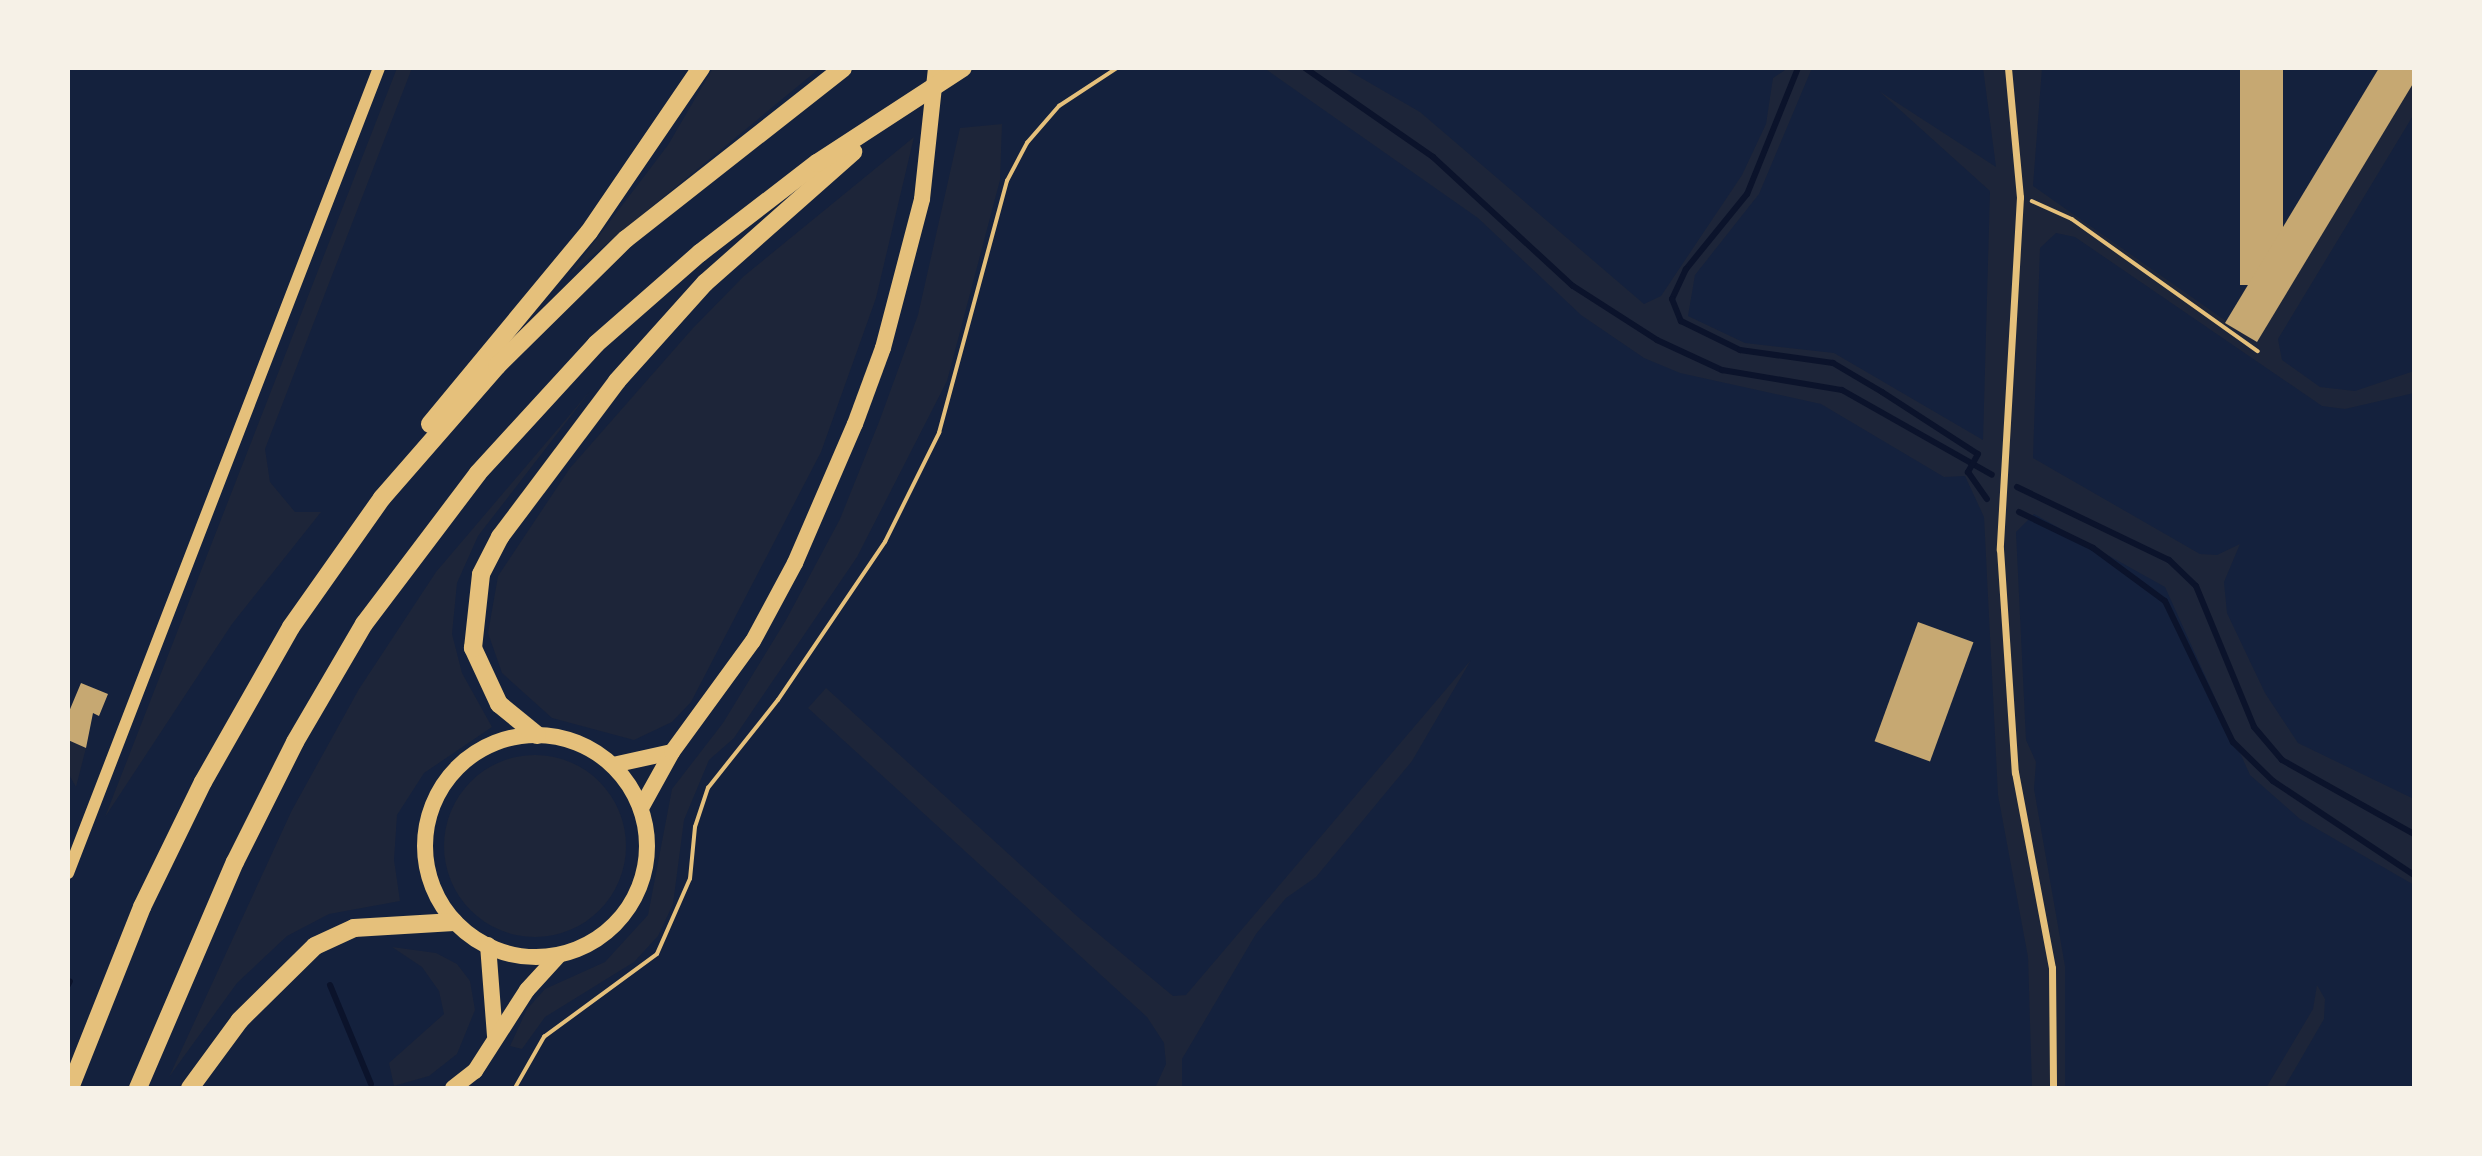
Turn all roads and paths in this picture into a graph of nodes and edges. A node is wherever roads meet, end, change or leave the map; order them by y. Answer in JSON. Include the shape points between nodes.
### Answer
{"nodes":[{"id":1,"x":379,"y":68,"type":"edge"},
{"id":2,"x":701,"y":68,"type":"edge"},
{"id":3,"x":843,"y":68,"type":"edge"},
{"id":4,"x":936,"y":68,"type":"edge"},
{"id":5,"x":1117,"y":68,"type":"edge"},
{"id":6,"x":2008,"y":68,"type":"edge"},
{"id":7,"x":959,"y":70,"type":"edge"},
{"id":8,"x":2020,"y":197,"type":"junction"},
{"id":9,"x":2258,"y":351,"type":"dead end"},
{"id":10,"x":329,"y":568,"type":"junction"},
{"id":11,"x":537,"y":735,"type":"junction"},
{"id":12,"x":672,"y":752,"type":"junction"},
{"id":13,"x":613,"y":765,"type":"junction"},
{"id":14,"x":641,"y":808,"type":"junction"},
{"id":15,"x":68,"y":873,"type":"edge"},
{"id":16,"x":454,"y":922,"type":"junction"},
{"id":17,"x":488,"y":945,"type":"junction"},
{"id":18,"x":558,"y":956,"type":"junction"},
{"id":19,"x":495,"y":1035,"type":"junction"},
{"id":20,"x":70,"y":1088,"type":"edge"},
{"id":21,"x":138,"y":1088,"type":"edge"},
{"id":22,"x":190,"y":1088,"type":"edge"},
{"id":23,"x":453,"y":1088,"type":"edge"},
{"id":24,"x":515,"y":1088,"type":"edge"},
{"id":25,"x":2053,"y":1088,"type":"edge"}],
"edges":[{"from":1,"to":15,"type":"street"},
{"from":2,"to":10,"type":"highway","via":[[640,164],[440,411]]},
{"from":3,"to":10,"type":"highway","via":[[709,168],[580,282],[444,424]]},
{"from":4,"to":12,"type":"highway","via":[[922,199],[883,348],[795,564],[753,641]]},
{"from":5,"to":24,"type":"path","via":[[1059,106],[1012,172],[939,433],[885,542],[778,700],[708,788],[695,827],[690,879],[657,954],[544,1037]]},
{"from":6,"to":8,"type":"street"},
{"from":7,"to":11,"type":"highway","via":[[807,188],[705,283],[617,381],[500,537],[481,574],[472,648],[499,704]]},
{"from":7,"to":21,"type":"highway","via":[[817,163],[700,253],[596,344],[478,473],[364,624],[295,741],[235,862]]},
{"from":8,"to":9,"type":"path","via":[[2072,219]]},
{"from":8,"to":25,"type":"street","via":[[2000,549],[2015,772],[2052,968]]},
{"from":10,"to":20,"type":"highway","via":[[203,782],[142,907]]},
{"from":11,"to":13,"type":"highway","via":[[590,748]]},
{"from":11,"to":16,"type":"highway","via":[[474,754],[433,805],[426,864]]},
{"from":12,"to":13,"type":"highway"},
{"from":12,"to":14,"type":"highway"},
{"from":13,"to":14,"type":"highway"},
{"from":14,"to":18,"type":"highway","via":[[648,840],[634,901],[613,927]]},
{"from":16,"to":17,"type":"highway"},
{"from":16,"to":22,"type":"highway","via":[[354,929],[315,946],[240,1020]]},
{"from":17,"to":18,"type":"highway","via":[[508,955]]},
{"from":17,"to":19,"type":"highway"},
{"from":18,"to":19,"type":"highway"},
{"from":19,"to":23,"type":"highway","via":[[475,1071]]}]}
